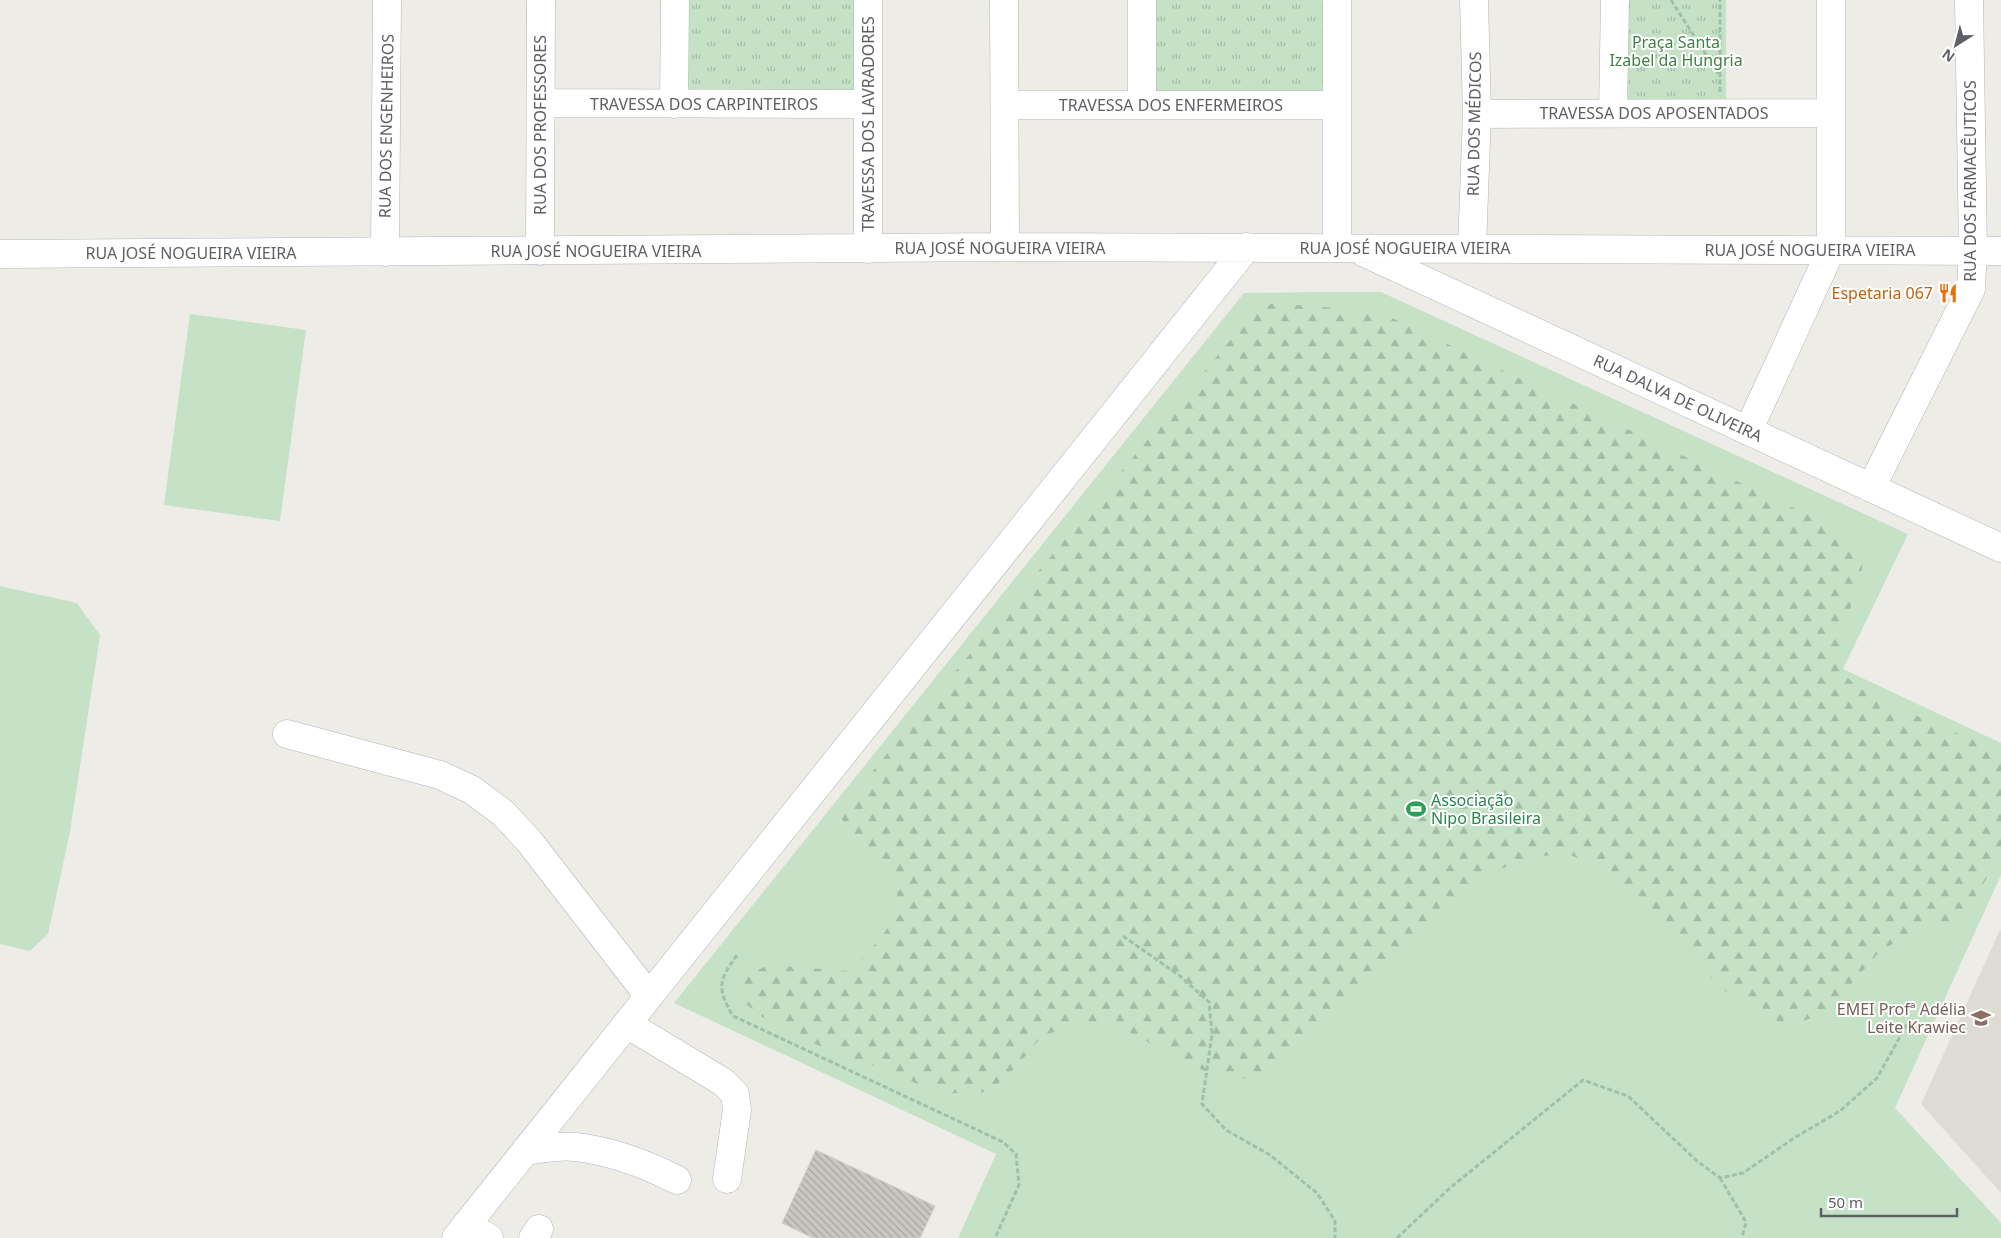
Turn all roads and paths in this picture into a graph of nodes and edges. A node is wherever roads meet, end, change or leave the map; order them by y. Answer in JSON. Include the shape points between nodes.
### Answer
{"nodes":[{"id":1,"x":387,"y":0,"type":"edge"},
{"id":2,"x":541,"y":0,"type":"edge"},
{"id":3,"x":675,"y":0,"type":"edge"},
{"id":4,"x":868,"y":0,"type":"edge"},
{"id":5,"x":1004,"y":0,"type":"edge"},
{"id":6,"x":1142,"y":0,"type":"edge"},
{"id":7,"x":1337,"y":0,"type":"edge"},
{"id":8,"x":1474,"y":0,"type":"edge"},
{"id":9,"x":1615,"y":0,"type":"edge"},
{"id":10,"x":1671,"y":0,"type":"edge"},
{"id":11,"x":1720,"y":0,"type":"edge"},
{"id":12,"x":1831,"y":0,"type":"edge"},
{"id":13,"x":1969,"y":0,"type":"edge"},
{"id":14,"x":1720,"y":76,"type":"junction"},
{"id":15,"x":1720,"y":95,"type":"dead end"},
{"id":16,"x":540,"y":104,"type":"junction"},
{"id":17,"x":674,"y":104,"type":"junction"},
{"id":18,"x":868,"y":104,"type":"junction"},
{"id":19,"x":1004,"y":105,"type":"junction"},
{"id":20,"x":1142,"y":105,"type":"junction"},
{"id":21,"x":1337,"y":105,"type":"junction"},
{"id":22,"x":1613,"y":112,"type":"junction"},
{"id":23,"x":1831,"y":113,"type":"junction"},
{"id":24,"x":1477,"y":114,"type":"junction"},
{"id":25,"x":1005,"y":248,"type":"junction"},
{"id":26,"x":1247,"y":248,"type":"junction"},
{"id":27,"x":1346,"y":248,"type":"junction"},
{"id":28,"x":1472,"y":248,"type":"junction"},
{"id":29,"x":868,"y":249,"type":"junction"},
{"id":30,"x":1831,"y":250,"type":"junction"},
{"id":31,"x":1973,"y":250,"type":"junction"},
{"id":32,"x":540,"y":251,"type":"junction"},
{"id":33,"x":2001,"y":251,"type":"edge"},
{"id":34,"x":385,"y":252,"type":"junction"},
{"id":35,"x":0,"y":254,"type":"edge"},
{"id":36,"x":2001,"y":263,"type":"edge"},
{"id":37,"x":1748,"y":430,"type":"junction"},
{"id":38,"x":1870,"y":488,"type":"junction"},
{"id":39,"x":1998,"y":541,"type":"edge"},
{"id":40,"x":287,"y":734,"type":"dead end"},
{"id":41,"x":1123,"y":936,"type":"dead end"},
{"id":42,"x":737,"y":955,"type":"dead end"},
{"id":43,"x":649,"y":996,"type":"junction"},
{"id":44,"x":1910,"y":1019,"type":"dead end"},
{"id":45,"x":627,"y":1024,"type":"junction"},
{"id":46,"x":525,"y":1152,"type":"junction"},
{"id":47,"x":1720,"y":1178,"type":"junction"},
{"id":48,"x":727,"y":1179,"type":"dead end"},
{"id":49,"x":677,"y":1180,"type":"dead end"},
{"id":50,"x":470,"y":1234,"type":"edge"},
{"id":51,"x":995,"y":1238,"type":"edge"},
{"id":52,"x":1335,"y":1238,"type":"edge"},
{"id":53,"x":1396,"y":1238,"type":"edge"},
{"id":54,"x":1742,"y":1238,"type":"edge"}],
"edges":[{"from":1,"to":34,"type":"street","name":"RUA DOS ENGENHEIROS"},
{"from":2,"to":16,"type":"street","name":"RUA DOS PROFESSORES"},
{"from":3,"to":17,"type":"street"},
{"from":4,"to":18,"type":"street","name":"TRAVESSA DOS LAVRADORES"},
{"from":5,"to":19,"type":"street"},
{"from":6,"to":20,"type":"street"},
{"from":7,"to":21,"type":"street"},
{"from":8,"to":24,"type":"street","name":"RUA DOS MÉDICOS"},
{"from":9,"to":22,"type":"street"},
{"from":10,"to":14,"type":"path"},
{"from":11,"to":14,"type":"path"},
{"from":12,"to":23,"type":"street"},
{"from":13,"to":31,"type":"street","name":"RUA DOS FARMACÊUTICOS"},
{"from":14,"to":15,"type":"path"},
{"from":16,"to":17,"type":"street","name":"TRAVESSA DOS CARPINTEIROS"},
{"from":16,"to":32,"type":"street","name":"RUA DOS PROFESSORES"},
{"from":17,"to":18,"type":"street","name":"TRAVESSA DOS CARPINTEIROS"},
{"from":18,"to":29,"type":"street","name":"TRAVESSA DOS LAVRADORES"},
{"from":19,"to":20,"type":"street","name":"TRAVESSA DOS ENFERMEIROS"},
{"from":19,"to":25,"type":"street"},
{"from":20,"to":21,"type":"street","name":"TRAVESSA DOS ENFERMEIROS"},
{"from":21,"to":27,"type":"street"},
{"from":22,"to":23,"type":"street","name":"TRAVESSA DOS APOSENTADOS"},
{"from":22,"to":24,"type":"street","name":"TRAVESSA DOS APOSENTADOS"},
{"from":23,"to":30,"type":"street"},
{"from":24,"to":28,"type":"street","name":"RUA DOS MÉDICOS"},
{"from":25,"to":26,"type":"street","name":"RUA JOSÉ NOGUEIRA VIEIRA"},
{"from":25,"to":29,"type":"street","name":"RUA JOSÉ NOGUEIRA VIEIRA"},
{"from":26,"to":27,"type":"street","name":"RUA JOSÉ NOGUEIRA VIEIRA"},
{"from":26,"to":43,"type":"street"},
{"from":27,"to":28,"type":"street","name":"RUA JOSÉ NOGUEIRA VIEIRA"},
{"from":27,"to":37,"type":"street","name":"RUA DALVA DE OLIVEIRA"},
{"from":28,"to":30,"type":"street","name":"RUA JOSÉ NOGUEIRA VIEIRA"},
{"from":29,"to":32,"type":"street","name":"RUA JOSÉ NOGUEIRA VIEIRA"},
{"from":30,"to":31,"type":"street","name":"RUA JOSÉ NOGUEIRA VIEIRA"},
{"from":30,"to":37,"type":"street"},
{"from":31,"to":33,"type":"street","name":"RUA JOSÉ NOGUEIRA VIEIRA"},
{"from":31,"to":36,"type":"street"},
{"from":31,"to":38,"type":"street","name":"RUA DOS FARMACÊUTICOS","via":[[1970,289]]},
{"from":32,"to":34,"type":"street","name":"RUA JOSÉ NOGUEIRA VIEIRA"},
{"from":34,"to":35,"type":"street","name":"RUA JOSÉ NOGUEIRA VIEIRA"},
{"from":37,"to":38,"type":"street","name":"RUA DALVA DE OLIVEIRA"},
{"from":38,"to":39,"type":"street","name":"RUA DALVA DE OLIVEIRA"},
{"from":40,"to":43,"type":"street","via":[[440,775],[472,790],[503,813],[529,841]]},
{"from":41,"to":52,"type":"path","via":[[1180,976],[1209,1002],[1212,1034],[1202,1104],[1226,1130],[1270,1155],[1317,1193],[1335,1221]]},
{"from":42,"to":51,"type":"path","via":[[725,972],[721,996],[733,1016],[1003,1142],[1016,1154],[1019,1185]]},
{"from":43,"to":45,"type":"street"},
{"from":44,"to":47,"type":"path","via":[[1877,1078],[1840,1111],[1742,1173]]},
{"from":45,"to":46,"type":"street"},
{"from":45,"to":48,"type":"street","via":[[723,1082],[735,1094]]},
{"from":46,"to":49,"type":"street","via":[[559,1147],[593,1150],[647,1165]]},
{"from":46,"to":50,"type":"street"},
{"from":47,"to":53,"type":"path","via":[[1697,1161],[1628,1096],[1583,1080],[1450,1188]]},
{"from":47,"to":54,"type":"path","via":[[1746,1222]]}]}
